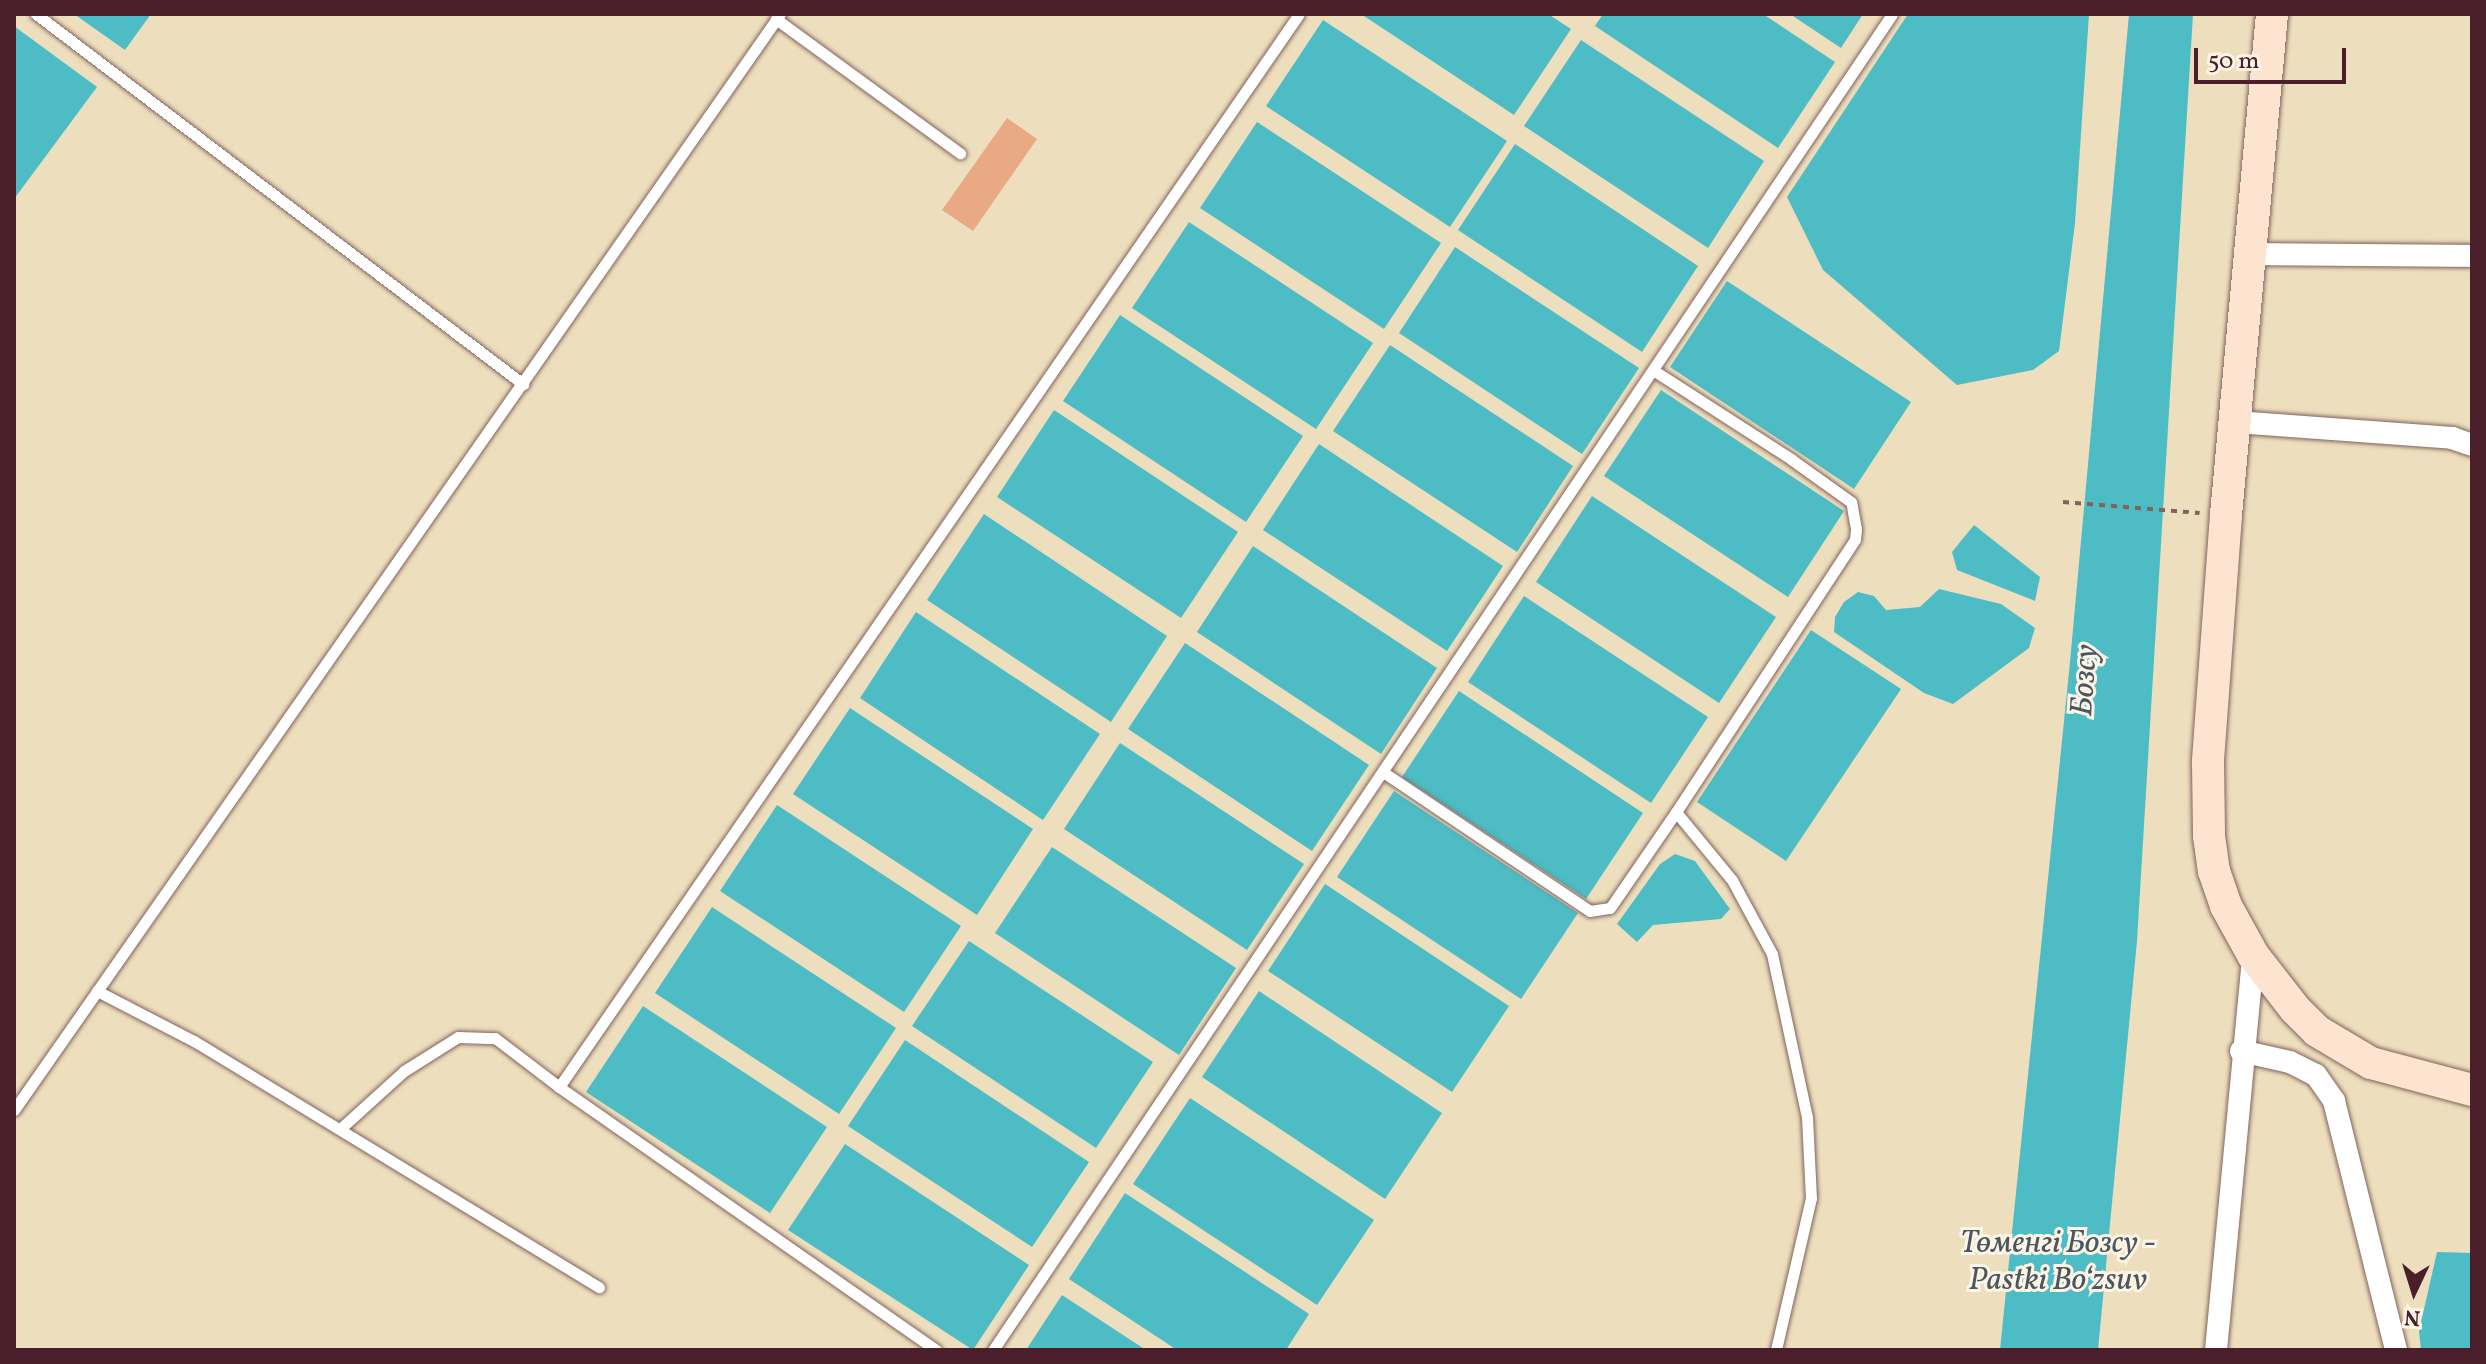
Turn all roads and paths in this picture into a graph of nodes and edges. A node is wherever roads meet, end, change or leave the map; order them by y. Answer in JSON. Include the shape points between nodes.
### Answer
{"nodes":[{"id":1,"x":36,"y":14,"type":"edge"},
{"id":2,"x":1299,"y":14,"type":"edge"},
{"id":3,"x":1892,"y":14,"type":"edge"},
{"id":4,"x":2272,"y":14,"type":"edge"},
{"id":5,"x":778,"y":16,"type":"edge"},
{"id":6,"x":960,"y":153,"type":"dead end"},
{"id":7,"x":2252,"y":254,"type":"junction"},
{"id":8,"x":2472,"y":256,"type":"edge"},
{"id":9,"x":1653,"y":370,"type":"junction"},
{"id":10,"x":523,"y":384,"type":"junction"},
{"id":11,"x":2236,"y":422,"type":"junction"},
{"id":12,"x":2472,"y":445,"type":"edge"},
{"id":13,"x":2063,"y":502,"type":"dead end"},
{"id":14,"x":2191,"y":512,"type":"dead end"},
{"id":15,"x":1383,"y":772,"type":"junction"},
{"id":16,"x":1676,"y":812,"type":"junction"},
{"id":17,"x":2253,"y":955,"type":"junction"},
{"id":18,"x":97,"y":991,"type":"junction"},
{"id":19,"x":2241,"y":1051,"type":"junction"},
{"id":20,"x":559,"y":1087,"type":"junction"},
{"id":21,"x":2472,"y":1090,"type":"edge"},
{"id":22,"x":14,"y":1110,"type":"edge"},
{"id":23,"x":340,"y":1129,"type":"junction"},
{"id":24,"x":599,"y":1287,"type":"dead end"},
{"id":25,"x":936,"y":1350,"type":"edge"},
{"id":26,"x":993,"y":1350,"type":"edge"},
{"id":27,"x":1776,"y":1350,"type":"edge"},
{"id":28,"x":2216,"y":1350,"type":"edge"},
{"id":29,"x":2396,"y":1350,"type":"edge"}],
"edges":[{"from":1,"to":10,"type":"lane"},
{"from":2,"to":20,"type":"lane"},
{"from":3,"to":9,"type":"lane"},
{"from":4,"to":7,"type":"main road"},
{"from":5,"to":6,"type":"lane"},
{"from":5,"to":10,"type":"lane"},
{"from":7,"to":8,"type":"street"},
{"from":7,"to":11,"type":"main road"},
{"from":9,"to":15,"type":"lane"},
{"from":9,"to":16,"type":"lane","via":[[1851,502],[1856,529],[1855,539]]},
{"from":10,"to":18,"type":"lane"},
{"from":11,"to":12,"type":"street","via":[[2452,438]]},
{"from":11,"to":17,"type":"main road","via":[[2207,799],[2214,871]]},
{"from":13,"to":14,"type":"path"},
{"from":15,"to":16,"type":"lane","via":[[1590,911],[1610,908]]},
{"from":15,"to":26,"type":"lane"},
{"from":16,"to":27,"type":"lane","via":[[1732,880],[1772,954],[1807,1117],[1811,1198]]},
{"from":17,"to":19,"type":"street"},
{"from":17,"to":21,"type":"main road","via":[[2295,1009],[2343,1049],[2399,1073]]},
{"from":18,"to":22,"type":"lane"},
{"from":18,"to":23,"type":"lane","via":[[194,1041]]},
{"from":19,"to":28,"type":"street"},
{"from":19,"to":29,"type":"street","via":[[2290,1062],[2316,1075],[2334,1101]]},
{"from":20,"to":23,"type":"lane","via":[[495,1038],[458,1037],[404,1071]]},
{"from":20,"to":25,"type":"lane"},
{"from":23,"to":24,"type":"lane"}]}
